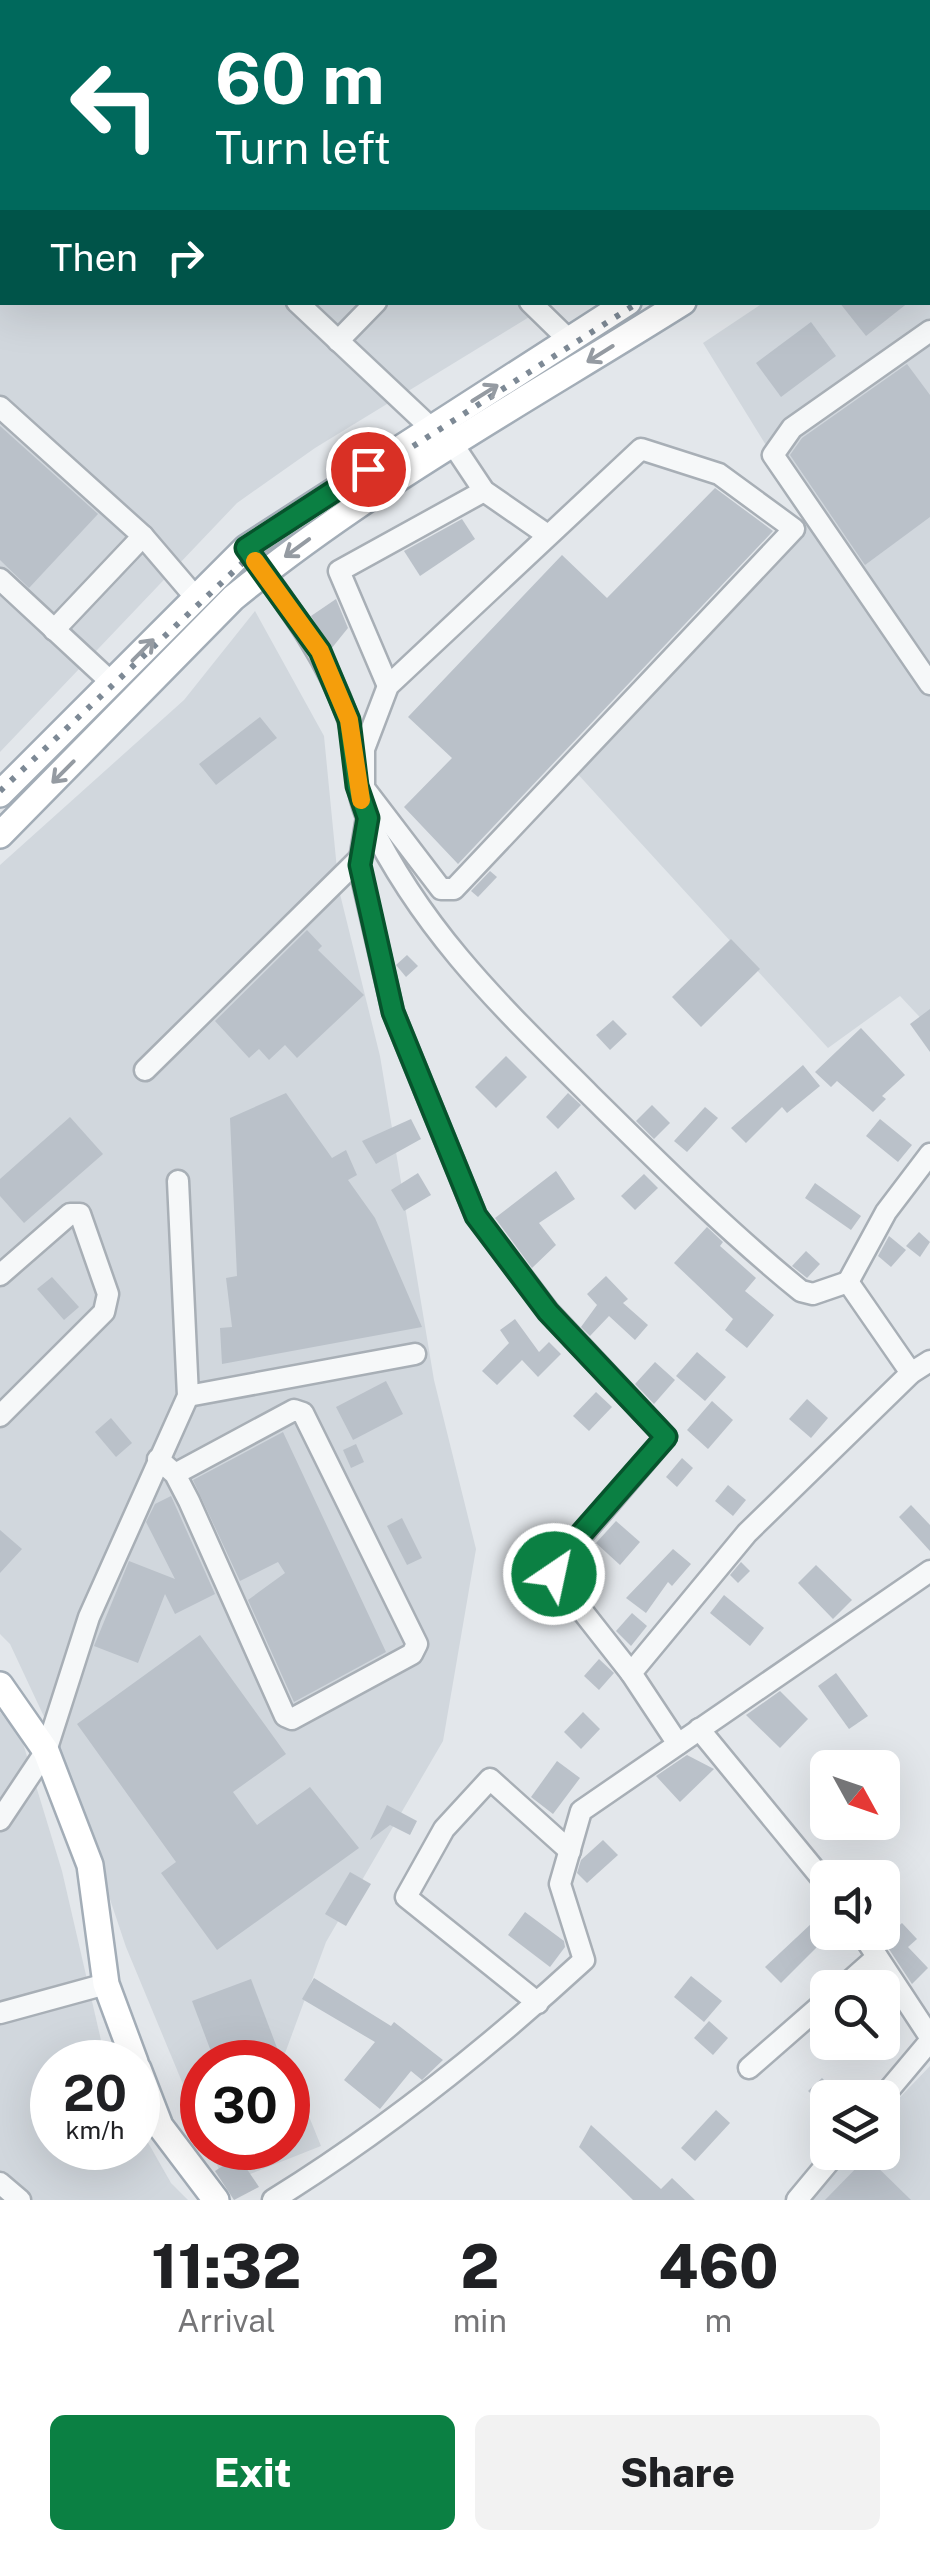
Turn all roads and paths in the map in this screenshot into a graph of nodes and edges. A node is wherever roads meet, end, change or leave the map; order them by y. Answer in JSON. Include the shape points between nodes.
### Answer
{"nodes":[{"id":1,"x":300,"y":305,"type":"edge"},
{"id":2,"x":373,"y":305,"type":"edge"},
{"id":3,"x":533,"y":305,"type":"edge"},
{"id":4,"x":678,"y":305,"type":"edge"},
{"id":5,"x":612,"y":307,"type":"edge"},
{"id":6,"x":930,"y":331,"type":"edge"},
{"id":7,"x":569,"y":340,"type":"junction"},
{"id":8,"x":338,"y":342,"type":"junction"},
{"id":9,"x":0,"y":408,"type":"edge"},
{"id":10,"x":431,"y":428,"type":"junction"},
{"id":11,"x":454,"y":446,"type":"junction"},
{"id":12,"x":484,"y":490,"type":"junction"},
{"id":13,"x":546,"y":534,"type":"junction"},
{"id":14,"x":144,"y":536,"type":"junction"},
{"id":15,"x":246,"y":548,"type":"junction"},
{"id":16,"x":264,"y":572,"type":"junction"},
{"id":17,"x":0,"y":579,"type":"edge"},
{"id":18,"x":196,"y":598,"type":"junction"},
{"id":19,"x":54,"y":630,"type":"junction"},
{"id":20,"x":111,"y":682,"type":"junction"},
{"id":21,"x":930,"y":684,"type":"edge"},
{"id":22,"x":388,"y":686,"type":"junction"},
{"id":23,"x":84,"y":708,"type":"junction"},
{"id":24,"x":106,"y":728,"type":"junction"},
{"id":25,"x":0,"y":794,"type":"edge"},
{"id":26,"x":368,"y":818,"type":"junction"},
{"id":27,"x":0,"y":835,"type":"edge"},
{"id":28,"x":361,"y":856,"type":"junction"},
{"id":29,"x":145,"y":1070,"type":"dead end"},
{"id":30,"x":930,"y":1154,"type":"edge"},
{"id":31,"x":178,"y":1180,"type":"dead end"},
{"id":32,"x":0,"y":1274,"type":"edge"},
{"id":33,"x":848,"y":1282,"type":"junction"},
{"id":34,"x":415,"y":1354,"type":"dead end"},
{"id":35,"x":930,"y":1361,"type":"edge"},
{"id":36,"x":911,"y":1372,"type":"junction"},
{"id":37,"x":188,"y":1396,"type":"junction"},
{"id":38,"x":0,"y":1416,"type":"edge"},
{"id":39,"x":158,"y":1459,"type":"junction"},
{"id":40,"x":175,"y":1474,"type":"junction"},
{"id":41,"x":930,"y":1571,"type":"edge"},
{"id":42,"x":630,"y":1673,"type":"junction"},
{"id":43,"x":0,"y":1685,"type":"edge"},
{"id":44,"x":699,"y":1729,"type":"junction"},
{"id":45,"x":678,"y":1744,"type":"junction"},
{"id":46,"x":46,"y":1751,"type":"junction"},
{"id":47,"x":0,"y":1820,"type":"edge"},
{"id":48,"x":570,"y":1850,"type":"junction"},
{"id":49,"x":810,"y":1864,"type":"edge"},
{"id":50,"x":873,"y":1950,"type":"edge"},
{"id":51,"x":878,"y":1957,"type":"junction"},
{"id":52,"x":863,"y":1970,"type":"edge"},
{"id":53,"x":106,"y":1984,"type":"junction"},
{"id":54,"x":538,"y":2002,"type":"junction"},
{"id":55,"x":0,"y":2013,"type":"edge"},
{"id":56,"x":810,"y":2015,"type":"edge"},
{"id":57,"x":930,"y":2039,"type":"edge"},
{"id":58,"x":126,"y":2040,"type":"edge"},
{"id":59,"x":749,"y":2068,"type":"dead end"},
{"id":60,"x":897,"y":2080,"type":"edge"},
{"id":61,"x":160,"y":2126,"type":"edge"},
{"id":62,"x":821,"y":2170,"type":"edge"},
{"id":63,"x":0,"y":2183,"type":"edge"},
{"id":64,"x":20,"y":2200,"type":"edge"},
{"id":65,"x":216,"y":2200,"type":"edge"},
{"id":66,"x":273,"y":2200,"type":"edge"},
{"id":67,"x":797,"y":2200,"type":"edge"}],
"edges":[{"from":1,"to":8,"type":"street"},
{"from":2,"to":8,"type":"street"},
{"from":3,"to":7,"type":"street"},
{"from":4,"to":11,"type":"main road","one_way":true},
{"from":5,"to":7,"type":"main road"},
{"from":6,"to":21,"type":"street","via":[[792,428],[773,455]]},
{"from":10,"to":7,"type":"main road","one_way":true},
{"from":8,"to":10,"type":"street"},
{"from":9,"to":14,"type":"street"},
{"from":10,"to":15,"type":"main road"},
{"from":11,"to":12,"type":"street"},
{"from":11,"to":16,"type":"main road","one_way":true},
{"from":12,"to":13,"type":"street"},
{"from":12,"to":22,"type":"street","via":[[339,571]]},
{"from":13,"to":22,"type":"street"},
{"from":13,"to":22,"type":"street","via":[[641,449],[719,474],[794,529],[454,889],[441,888],[364,788],[364,749]]},
{"from":14,"to":18,"type":"street"},
{"from":14,"to":19,"type":"street"},
{"from":15,"to":16,"type":"street"},
{"from":15,"to":18,"type":"main road"},
{"from":16,"to":24,"type":"main road"},
{"from":16,"to":26,"type":"street","via":[[320,651],[349,720]]},
{"from":17,"to":19,"type":"street"},
{"from":20,"to":18,"type":"main road","one_way":true},
{"from":19,"to":20,"type":"street"},
{"from":20,"to":23,"type":"main road"},
{"from":23,"to":24,"type":"main road"},
{"from":23,"to":25,"type":"main road"},
{"from":24,"to":27,"type":"main road","one_way":true},
{"from":26,"to":28,"type":"street"},
{"from":26,"to":33,"type":"street","via":[[428,924],[722,1228],[801,1291],[814,1294]]},
{"from":28,"to":29,"type":"street"},
{"from":28,"to":42,"type":"street","via":[[393,1012],[476,1216],[548,1312],[666,1437],[554,1568]]},
{"from":30,"to":33,"type":"street","via":[[886,1212]]},
{"from":31,"to":37,"type":"street"},
{"from":32,"to":38,"type":"street","via":[[70,1214],[80,1214],[108,1294],[104,1312]]},
{"from":33,"to":36,"type":"street"},
{"from":34,"to":37,"type":"street"},
{"from":35,"to":36,"type":"street"},
{"from":36,"to":42,"type":"street","via":[[748,1534]]},
{"from":37,"to":39,"type":"street"},
{"from":39,"to":40,"type":"street"},
{"from":39,"to":46,"type":"street","via":[[89,1617]]},
{"from":40,"to":40,"type":"street","via":[[285,1716],[412,1654],[417,1644],[303,1413],[294,1410]]},
{"from":41,"to":44,"type":"street"},
{"from":42,"to":45,"type":"street"},
{"from":43,"to":46,"type":"main road"},
{"from":44,"to":45,"type":"street"},
{"from":44,"to":49,"type":"street"},
{"from":45,"to":48,"type":"street","via":[[581,1811]]},
{"from":46,"to":47,"type":"street"},
{"from":46,"to":53,"type":"main road","via":[[90,1865]]},
{"from":48,"to":54,"type":"street","via":[[560,1884],[584,1960]]},
{"from":48,"to":54,"type":"street","via":[[490,1779],[444,1829],[406,1897]]},
{"from":50,"to":51,"type":"street"},
{"from":51,"to":52,"type":"street"},
{"from":51,"to":57,"type":"street"},
{"from":53,"to":55,"type":"street"},
{"from":53,"to":58,"type":"main road"},
{"from":54,"to":66,"type":"street","via":[[370,2138]]},
{"from":56,"to":59,"type":"street"},
{"from":57,"to":60,"type":"street"},
{"from":61,"to":65,"type":"main road"},
{"from":62,"to":67,"type":"street"},
{"from":63,"to":64,"type":"street"}]}
